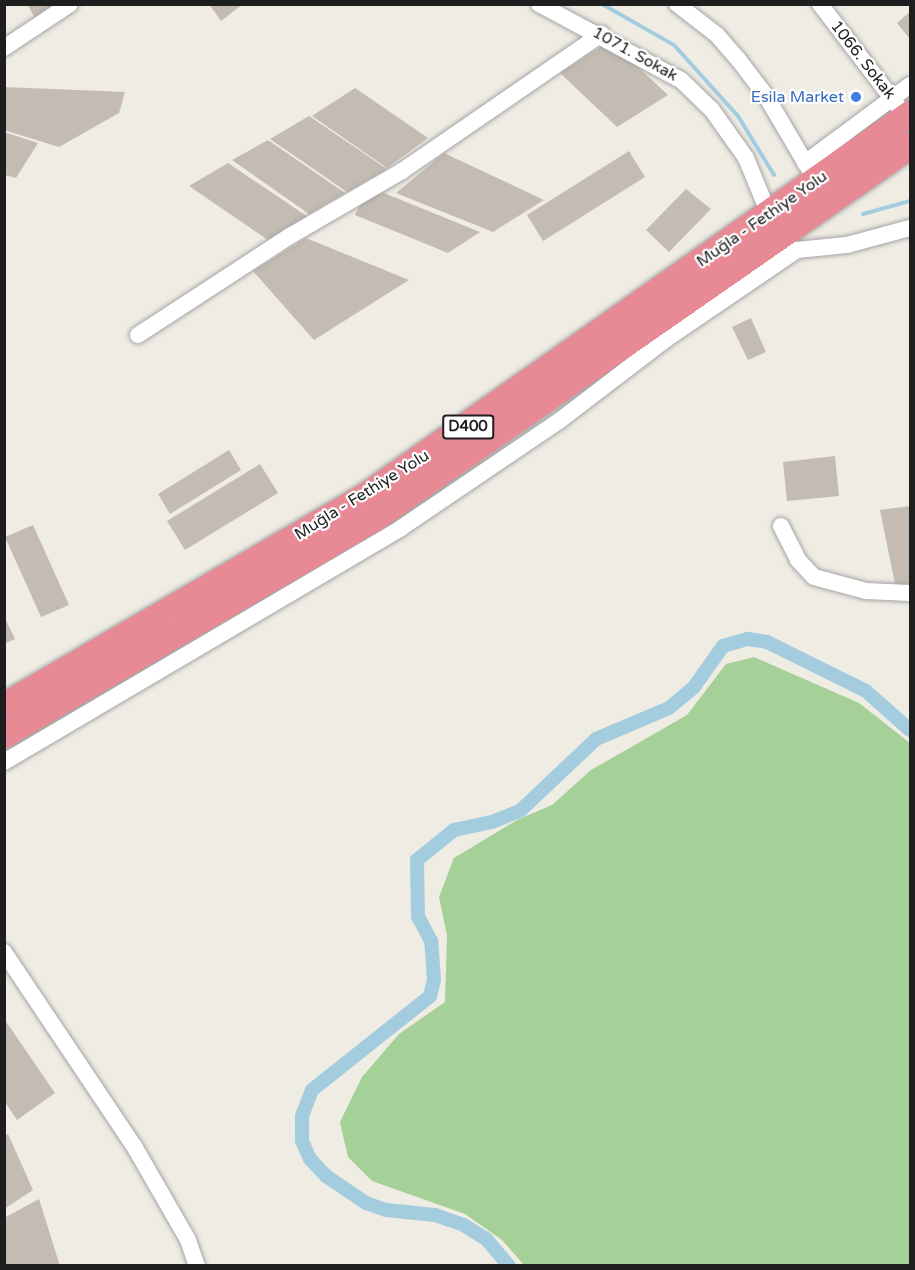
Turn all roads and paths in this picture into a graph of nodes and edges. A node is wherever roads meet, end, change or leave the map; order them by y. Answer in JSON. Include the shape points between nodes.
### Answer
{"nodes":[{"id":1,"x":70,"y":4,"type":"edge"},
{"id":2,"x":539,"y":4,"type":"edge"},
{"id":3,"x":677,"y":4,"type":"edge"},
{"id":4,"x":820,"y":4,"type":"edge"},
{"id":5,"x":601,"y":34,"type":"junction"},
{"id":6,"x":4,"y":48,"type":"edge"},
{"id":7,"x":910,"y":85,"type":"edge"},
{"id":8,"x":903,"y":110,"type":"edge"},
{"id":9,"x":908,"y":150,"type":"edge"},
{"id":10,"x":811,"y":172,"type":"junction"},
{"id":11,"x":769,"y":214,"type":"junction"},
{"id":12,"x":910,"y":228,"type":"edge"},
{"id":13,"x":797,"y":250,"type":"junction"},
{"id":14,"x":759,"y":252,"type":"junction"},
{"id":15,"x":138,"y":335,"type":"dead end"},
{"id":16,"x":552,"y":412,"type":"junction"},
{"id":17,"x":781,"y":526,"type":"dead end"},
{"id":18,"x":910,"y":593,"type":"edge"},
{"id":19,"x":4,"y":706,"type":"edge"},
{"id":20,"x":4,"y":735,"type":"edge"},
{"id":21,"x":4,"y":762,"type":"edge"},
{"id":22,"x":4,"y":952,"type":"edge"},
{"id":23,"x":197,"y":1266,"type":"edge"}],
"edges":[{"from":1,"to":6,"type":"street"},
{"from":2,"to":5,"type":"street","name":"1071. Sokak"},
{"from":3,"to":10,"type":"street","via":[[717,35],[738,59],[766,96]]},
{"from":4,"to":8,"type":"street","name":"1066. Sokak"},
{"from":5,"to":11,"type":"street","name":"1071. Sokak","via":[[681,80],[712,110],[746,158]]},
{"from":5,"to":15,"type":"street","via":[[402,171],[290,236]]},
{"from":7,"to":8,"type":"street"},
{"from":8,"to":10,"type":"highway","name":"Muğla - Fethiye Yolu","number":"D400"},
{"from":9,"to":14,"type":"highway","name":"Muğla - Fethiye Yolu","number":"D400"},
{"from":10,"to":11,"type":"highway","name":"Muğla - Fethiye Yolu","number":"D400"},
{"from":11,"to":19,"type":"highway","name":"Muğla - Fethiye Yolu","number":"D400","via":[[366,496]]},
{"from":12,"to":13,"type":"street","via":[[847,245]]},
{"from":13,"to":14,"type":"street"},
{"from":13,"to":16,"type":"street"},
{"from":14,"to":16,"type":"highway","name":"Muğla - Fethiye Yolu","number":"D400"},
{"from":16,"to":20,"type":"highway","name":"Muğla - Fethiye Yolu","number":"D400"},
{"from":16,"to":21,"type":"street","via":[[401,528]]},
{"from":17,"to":18,"type":"street","via":[[798,560],[814,577],[867,591]]},
{"from":22,"to":23,"type":"street","via":[[134,1146],[188,1240]]}]}
